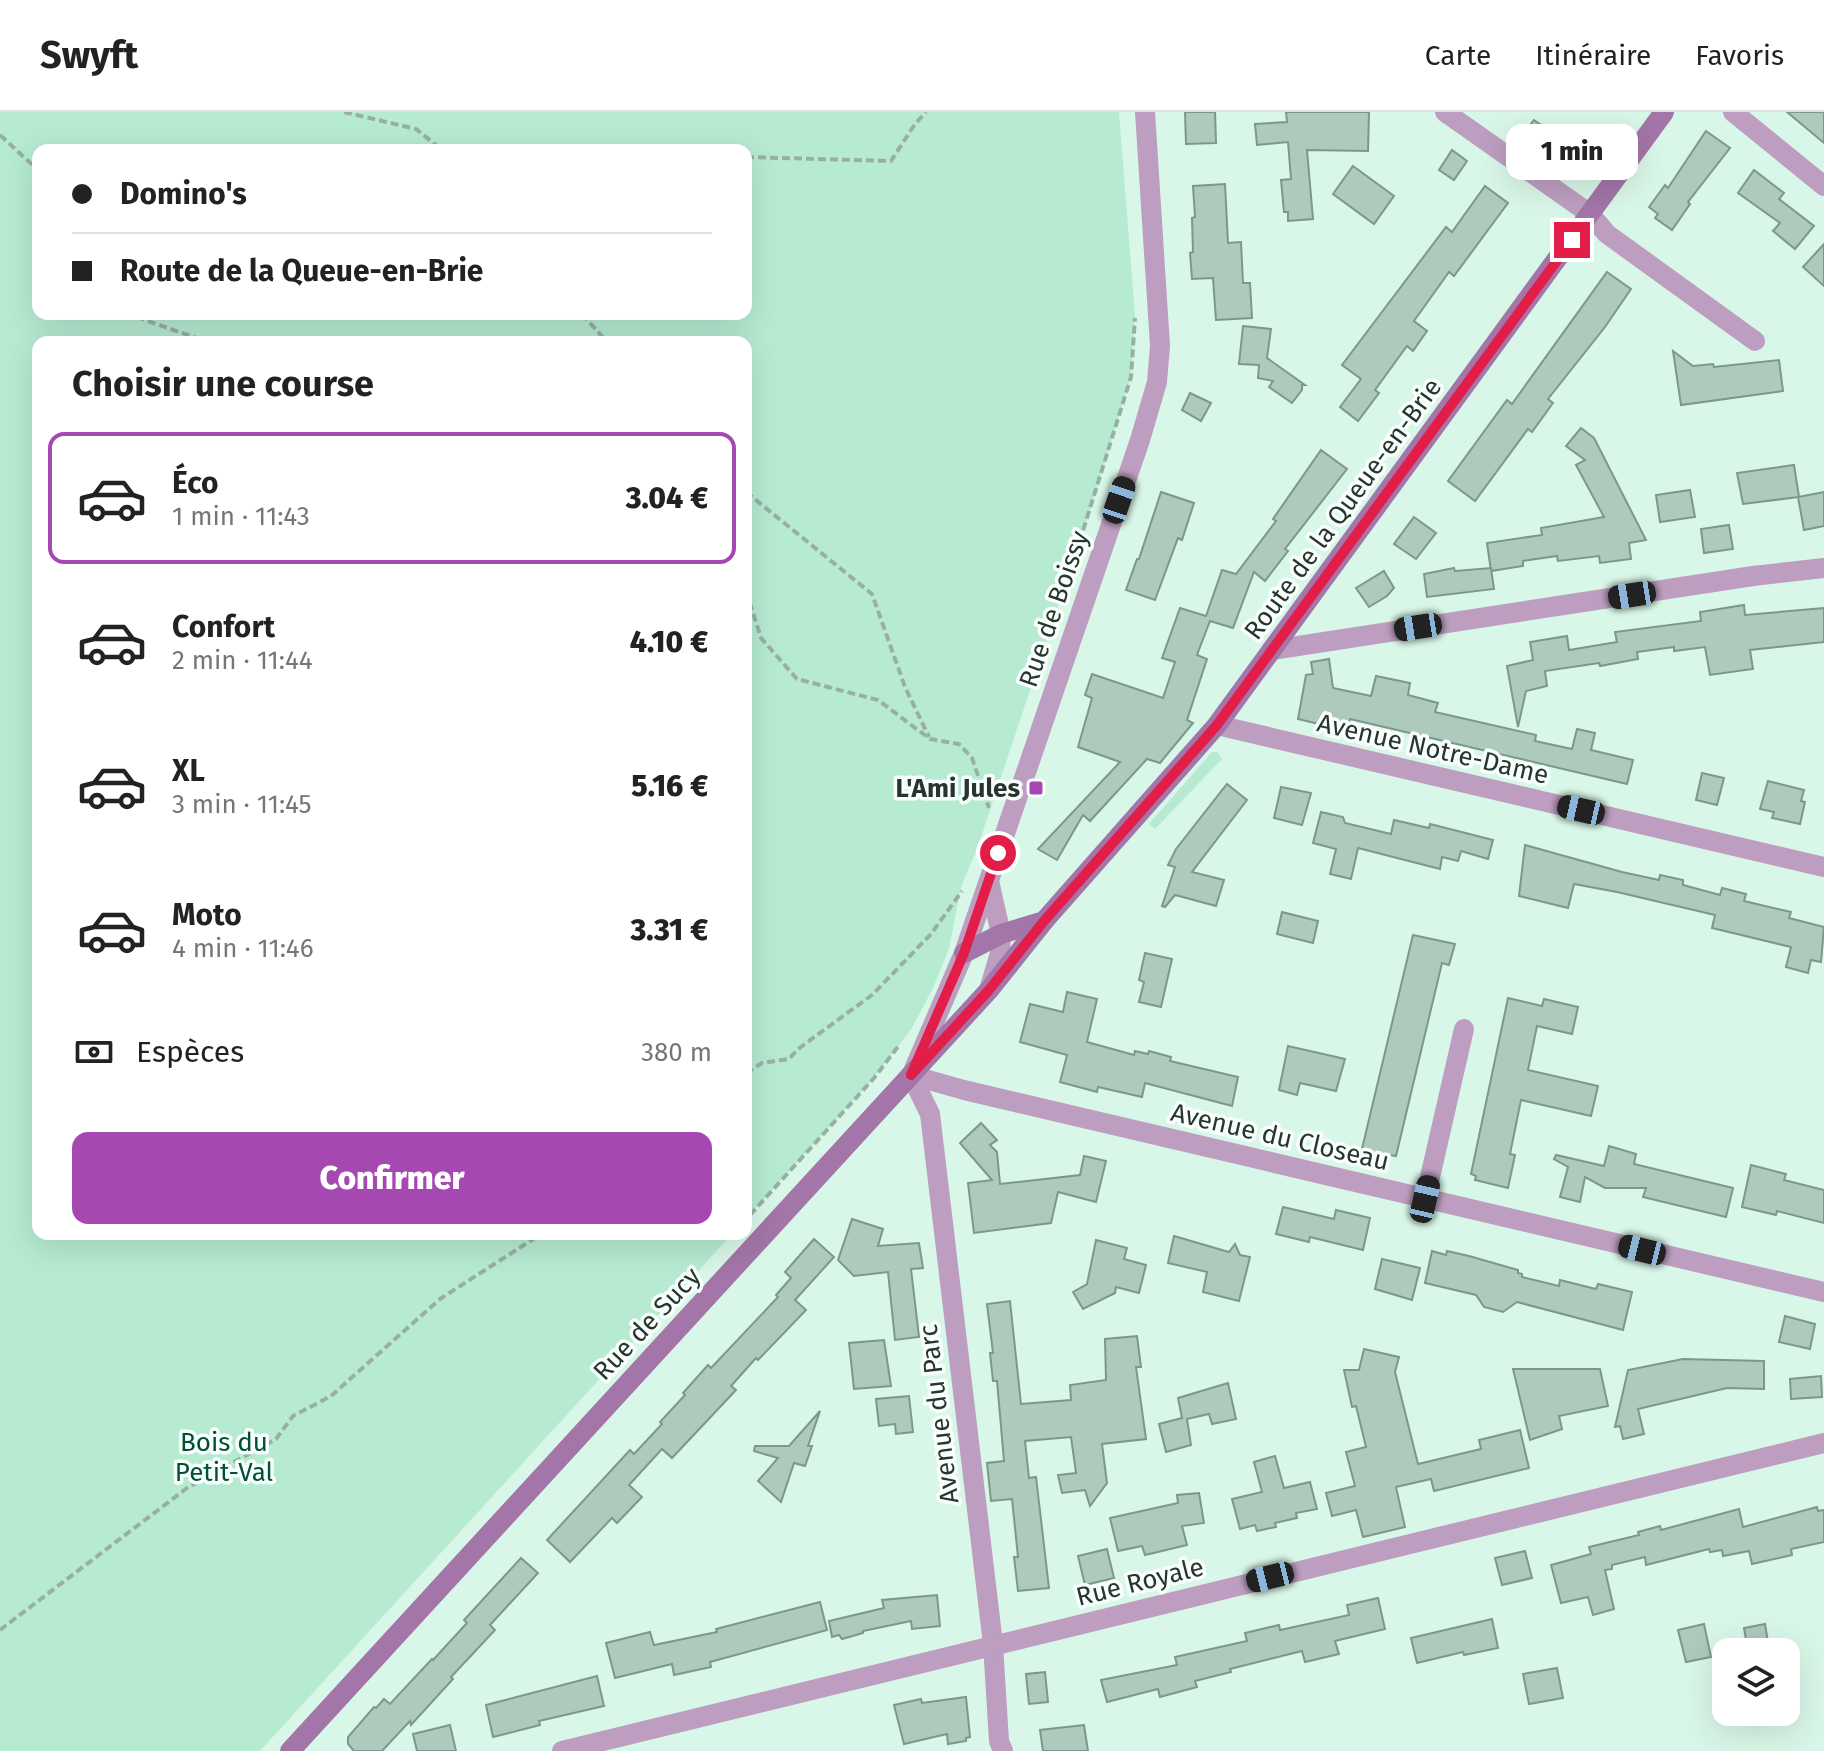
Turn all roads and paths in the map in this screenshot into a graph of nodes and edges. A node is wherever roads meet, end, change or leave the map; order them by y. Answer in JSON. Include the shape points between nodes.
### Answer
{"nodes":[{"id":1,"x":344,"y":112,"type":"edge"},
{"id":2,"x":926,"y":112,"type":"edge"},
{"id":3,"x":1145,"y":112,"type":"edge"},
{"id":4,"x":1445,"y":112,"type":"edge"},
{"id":5,"x":1664,"y":112,"type":"edge"},
{"id":6,"x":1733,"y":112,"type":"edge"},
{"id":7,"x":0,"y":135,"type":"edge"},
{"id":8,"x":435,"y":144,"type":"edge"},
{"id":9,"x":752,"y":157,"type":"edge"},
{"id":10,"x":32,"y":164,"type":"edge"},
{"id":11,"x":1824,"y":186,"type":"edge"},
{"id":12,"x":1590,"y":214,"type":"junction"},
{"id":13,"x":1135,"y":316,"type":"dead end"},
{"id":14,"x":145,"y":320,"type":"edge"},
{"id":15,"x":587,"y":320,"type":"edge"},
{"id":16,"x":191,"y":336,"type":"edge"},
{"id":17,"x":602,"y":336,"type":"edge"},
{"id":18,"x":1755,"y":341,"type":"dead end"},
{"id":19,"x":752,"y":497,"type":"edge"},
{"id":20,"x":1075,"y":556,"type":"dead end"},
{"id":21,"x":1824,"y":568,"type":"edge"},
{"id":22,"x":752,"y":610,"type":"edge"},
{"id":23,"x":1272,"y":650,"type":"junction"},
{"id":24,"x":1217,"y":725,"type":"junction"},
{"id":25,"x":930,"y":739,"type":"junction"},
{"id":26,"x":994,"y":793,"type":"dead end"},
{"id":27,"x":989,"y":808,"type":"junction"},
{"id":28,"x":985,"y":822,"type":"dead end"},
{"id":29,"x":1824,"y":867,"type":"edge"},
{"id":30,"x":974,"y":885,"type":"junction"},
{"id":31,"x":968,"y":895,"type":"dead end"},
{"id":32,"x":1044,"y":921,"type":"junction"},
{"id":33,"x":1001,"y":934,"type":"junction"},
{"id":34,"x":964,"y":953,"type":"junction"},
{"id":35,"x":989,"y":990,"type":"junction"},
{"id":36,"x":1464,"y":1029,"type":"dead end"},
{"id":37,"x":902,"y":1041,"type":"dead end"},
{"id":38,"x":752,"y":1069,"type":"edge"},
{"id":39,"x":911,"y":1075,"type":"junction"},
{"id":40,"x":1425,"y":1199,"type":"junction"},
{"id":41,"x":752,"y":1212,"type":"edge"},
{"id":42,"x":532,"y":1240,"type":"edge"},
{"id":43,"x":1824,"y":1292,"type":"edge"},
{"id":44,"x":1824,"y":1443,"type":"edge"},
{"id":45,"x":0,"y":1630,"type":"edge"},
{"id":46,"x":993,"y":1644,"type":"junction"},
{"id":47,"x":290,"y":1751,"type":"edge"},
{"id":48,"x":562,"y":1751,"type":"edge"},
{"id":49,"x":1003,"y":1751,"type":"edge"}],
"edges":[{"from":1,"to":8,"type":"path","via":[[416,129]]},
{"from":2,"to":9,"type":"path","via":[[891,161]]},
{"from":3,"to":30,"type":"street","name":"Rue de Boissy","via":[[1159,314],[1157,382]]},
{"from":4,"to":12,"type":"street"},
{"from":5,"to":12,"type":"main road","name":"Route de la Queue-en-Brie"},
{"from":6,"to":11,"type":"street"},
{"from":7,"to":10,"type":"path"},
{"from":12,"to":18,"type":"street","via":[[1607,234]]},
{"from":12,"to":23,"type":"main road","name":"Route de la Queue-en-Brie"},
{"from":13,"to":20,"type":"path","via":[[1131,377]]},
{"from":14,"to":16,"type":"path"},
{"from":15,"to":17,"type":"path"},
{"from":19,"to":25,"type":"path","via":[[872,594]]},
{"from":21,"to":23,"type":"street"},
{"from":22,"to":25,"type":"path","via":[[761,638],[797,679],[878,700]]},
{"from":23,"to":24,"type":"main road","name":"Route de la Queue-en-Brie"},
{"from":24,"to":29,"type":"street","name":"Avenue Notre-Dame"},
{"from":24,"to":32,"type":"main road","name":"Route de la Queue-en-Brie"},
{"from":25,"to":27,"type":"path","via":[[959,744],[972,758]]},
{"from":26,"to":27,"type":"path"},
{"from":27,"to":28,"type":"path"},
{"from":30,"to":31,"type":"path"},
{"from":30,"to":33,"type":"street"},
{"from":30,"to":34,"type":"street","name":"Rue de Boissy"},
{"from":30,"to":38,"type":"path","via":[[872,995],[789,1059]]},
{"from":32,"to":33,"type":"main road"},
{"from":32,"to":35,"type":"main road","name":"Rue de Sucy"},
{"from":33,"to":34,"type":"main road"},
{"from":33,"to":35,"type":"street"},
{"from":34,"to":39,"type":"street","name":"Rue de Boissy"},
{"from":35,"to":39,"type":"main road","name":"Rue de Sucy"},
{"from":36,"to":40,"type":"street"},
{"from":37,"to":41,"type":"path"},
{"from":39,"to":40,"type":"street","name":"Avenue du Closeau"},
{"from":39,"to":46,"type":"street","name":"Avenue du Parc","via":[[930,1114]]},
{"from":39,"to":47,"type":"main road","name":"Rue de Sucy"},
{"from":40,"to":43,"type":"street","name":"Avenue du Closeau"},
{"from":42,"to":45,"type":"path","via":[[440,1299],[331,1396],[293,1416],[276,1439],[187,1488]]},
{"from":44,"to":46,"type":"street","name":"Rue Royale"},
{"from":46,"to":48,"type":"street","name":"Rue Royale"},
{"from":46,"to":49,"type":"street","name":"Avenue du Parc"}]}
